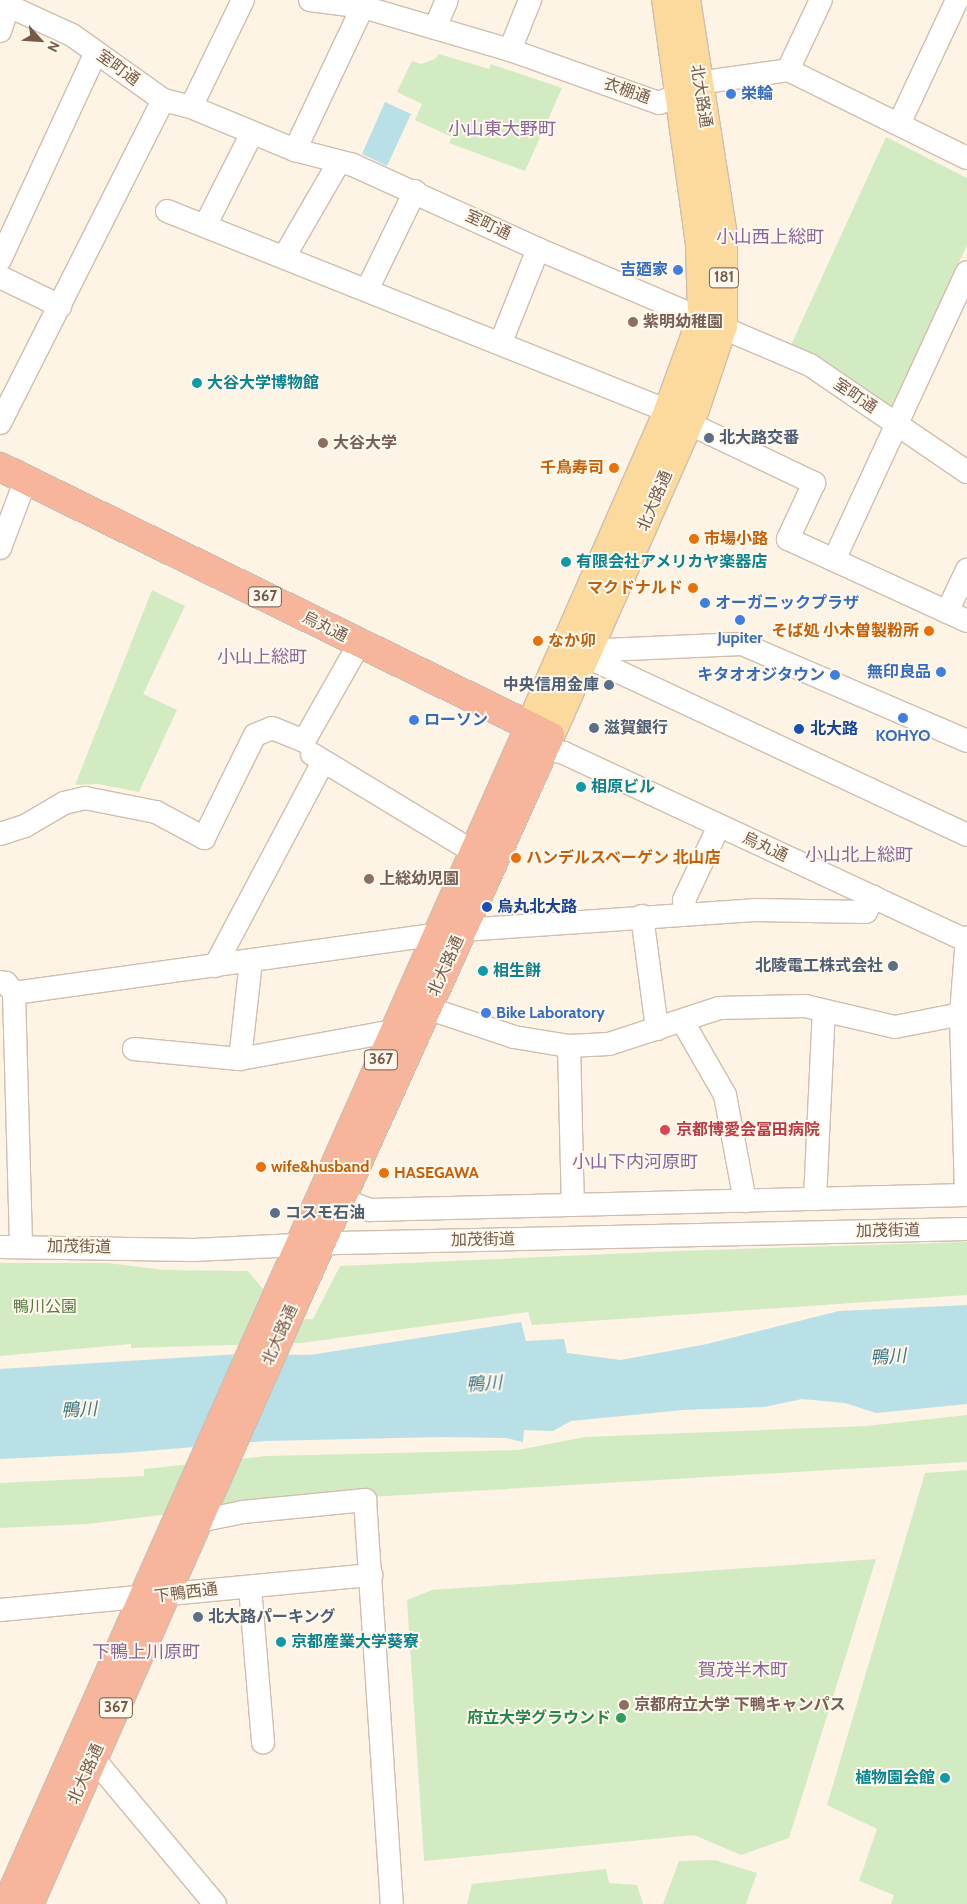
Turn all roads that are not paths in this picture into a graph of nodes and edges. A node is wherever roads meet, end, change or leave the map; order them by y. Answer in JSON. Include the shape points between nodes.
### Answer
{"nodes":[{"id":1,"x":243,"y":0,"type":"edge"},
{"id":2,"x":310,"y":0,"type":"edge"},
{"id":3,"x":447,"y":0,"type":"edge"},
{"id":4,"x":530,"y":0,"type":"edge"},
{"id":5,"x":666,"y":0,"type":"edge"},
{"id":6,"x":686,"y":0,"type":"edge"},
{"id":7,"x":820,"y":0,"type":"edge"},
{"id":8,"x":957,"y":0,"type":"edge"},
{"id":9,"x":4,"y":4,"type":"edge"},
{"id":10,"x":364,"y":4,"type":"edge"},
{"id":11,"x":435,"y":28,"type":"junction"},
{"id":12,"x":0,"y":31,"type":"edge"},
{"id":13,"x":510,"y":50,"type":"junction"},
{"id":14,"x":96,"y":52,"type":"junction"},
{"id":15,"x":788,"y":70,"type":"junction"},
{"id":16,"x":690,"y":90,"type":"junction"},
{"id":17,"x":162,"y":100,"type":"junction"},
{"id":18,"x":191,"y":107,"type":"junction"},
{"id":19,"x":899,"y":124,"type":"junction"},
{"id":20,"x":251,"y":135,"type":"junction"},
{"id":21,"x":295,"y":150,"type":"junction"},
{"id":22,"x":967,"y":158,"type":"edge"},
{"id":23,"x":339,"y":162,"type":"junction"},
{"id":24,"x":415,"y":191,"type":"junction"},
{"id":25,"x":167,"y":211,"type":"dead end"},
{"id":26,"x":205,"y":226,"type":"junction"},
{"id":27,"x":538,"y":249,"type":"junction"},
{"id":28,"x":284,"y":257,"type":"junction"},
{"id":29,"x":0,"y":260,"type":"edge"},
{"id":30,"x":967,"y":272,"type":"edge"},
{"id":31,"x":0,"y":277,"type":"edge"},
{"id":32,"x":366,"y":290,"type":"junction"},
{"id":33,"x":60,"y":306,"type":"junction"},
{"id":34,"x":713,"y":322,"type":"junction"},
{"id":35,"x":501,"y":342,"type":"junction"},
{"id":36,"x":678,"y":417,"type":"junction"},
{"id":37,"x":0,"y":423,"type":"edge"},
{"id":38,"x":897,"y":424,"type":"junction"},
{"id":39,"x":0,"y":467,"type":"edge"},
{"id":40,"x":967,"y":472,"type":"edge"},
{"id":41,"x":16,"y":487,"type":"edge"},
{"id":42,"x":0,"y":548,"type":"edge"},
{"id":43,"x":834,"y":560,"type":"junction"},
{"id":44,"x":967,"y":570,"type":"edge"},
{"id":45,"x":957,"y":616,"type":"edge"},
{"id":46,"x":355,"y":652,"type":"junction"},
{"id":47,"x":595,"y":653,"type":"junction"},
{"id":48,"x":304,"y":741,"type":"junction"},
{"id":49,"x":542,"y":741,"type":"junction"},
{"id":50,"x":967,"y":741,"type":"edge"},
{"id":51,"x":323,"y":762,"type":"junction"},
{"id":52,"x":719,"y":826,"type":"junction"},
{"id":53,"x":0,"y":834,"type":"edge"},
{"id":54,"x":967,"y":835,"type":"edge"},
{"id":55,"x":474,"y":852,"type":"junction"},
{"id":56,"x":874,"y":897,"type":"junction"},
{"id":57,"x":686,"y":913,"type":"junction"},
{"id":58,"x":642,"y":916,"type":"junction"},
{"id":59,"x":450,"y":932,"type":"junction"},
{"id":60,"x":967,"y":937,"type":"edge"},
{"id":61,"x":967,"y":941,"type":"edge"},
{"id":62,"x":251,"y":961,"type":"junction"},
{"id":63,"x":215,"y":966,"type":"junction"},
{"id":64,"x":7,"y":987,"type":"edge"},
{"id":65,"x":427,"y":1008,"type":"junction"},
{"id":66,"x":824,"y":1011,"type":"junction"},
{"id":67,"x":964,"y":1014,"type":"edge"},
{"id":68,"x":683,"y":1022,"type":"junction"},
{"id":69,"x":657,"y":1029,"type":"junction"},
{"id":70,"x":394,"y":1031,"type":"junction"},
{"id":71,"x":569,"y":1046,"type":"junction"},
{"id":72,"x":134,"y":1049,"type":"dead end"},
{"id":73,"x":240,"y":1059,"type":"junction"},
{"id":74,"x":967,"y":1195,"type":"edge"},
{"id":75,"x":341,"y":1199,"type":"junction"},
{"id":76,"x":815,"y":1199,"type":"junction"},
{"id":77,"x":745,"y":1201,"type":"junction"},
{"id":78,"x":573,"y":1205,"type":"junction"},
{"id":79,"x":967,"y":1229,"type":"edge"},
{"id":80,"x":309,"y":1246,"type":"junction"},
{"id":81,"x":10,"y":1247,"type":"edge"},
{"id":82,"x":194,"y":1515,"type":"junction"},
{"id":83,"x":371,"y":1575,"type":"junction"},
{"id":84,"x":250,"y":1587,"type":"junction"},
{"id":85,"x":155,"y":1597,"type":"junction"},
{"id":86,"x":0,"y":1610,"type":"edge"},
{"id":87,"x":263,"y":1742,"type":"dead end"},
{"id":88,"x":93,"y":1758,"type":"junction"},
{"id":89,"x":207,"y":1900,"type":"edge"},
{"id":90,"x":7,"y":1904,"type":"edge"},
{"id":91,"x":29,"y":1904,"type":"edge"},
{"id":92,"x":392,"y":1904,"type":"edge"}],
"edges":[{"from":1,"to":18,"type":"street"},
{"from":2,"to":10,"type":"street","name":"衣棚通"},
{"from":3,"to":11,"type":"street"},
{"from":4,"to":13,"type":"street"},
{"from":5,"to":16,"type":"main road","name":"北大路通","number":"181"},
{"from":6,"to":16,"type":"main road","name":"北大路通","number":"181"},
{"from":7,"to":15,"type":"street"},
{"from":8,"to":19,"type":"street"},
{"from":9,"to":12,"type":"street"},
{"from":9,"to":14,"type":"street","name":"室町通","via":[[72,35]]},
{"from":10,"to":11,"type":"street","name":"衣棚通"},
{"from":10,"to":21,"type":"street"},
{"from":11,"to":13,"type":"street","name":"衣棚通"},
{"from":13,"to":16,"type":"street","name":"衣棚通","via":[[659,102]]},
{"from":14,"to":17,"type":"street","name":"室町通"},
{"from":14,"to":29,"type":"street"},
{"from":15,"to":16,"type":"street","name":"衣棚通","via":[[712,81]]},
{"from":15,"to":19,"type":"street"},
{"from":16,"to":34,"type":"main road","name":"北大路通","number":"181","via":[[700,244]]},
{"from":17,"to":18,"type":"street","name":"室町通"},
{"from":17,"to":33,"type":"street"},
{"from":18,"to":20,"type":"street","name":"室町通"},
{"from":19,"to":22,"type":"street"},
{"from":20,"to":21,"type":"street","name":"室町通"},
{"from":20,"to":26,"type":"street"},
{"from":21,"to":23,"type":"street","name":"室町通"},
{"from":23,"to":24,"type":"street","name":"室町通"},
{"from":23,"to":28,"type":"street"},
{"from":24,"to":27,"type":"street","name":"室町通"},
{"from":24,"to":32,"type":"street"},
{"from":25,"to":26,"type":"street"},
{"from":26,"to":28,"type":"street"},
{"from":27,"to":34,"type":"street","name":"室町通"},
{"from":27,"to":35,"type":"street"},
{"from":28,"to":32,"type":"street"},
{"from":30,"to":38,"type":"street"},
{"from":31,"to":33,"type":"street"},
{"from":32,"to":35,"type":"street"},
{"from":33,"to":37,"type":"street"},
{"from":34,"to":36,"type":"main road","name":"北大路通","number":"181"},
{"from":34,"to":38,"type":"street","name":"室町通","via":[[810,365]]},
{"from":35,"to":36,"type":"street"},
{"from":36,"to":43,"type":"street","via":[[814,483],[788,539]]},
{"from":36,"to":47,"type":"main road","name":"北大路通","number":"181"},
{"from":36,"to":49,"type":"main road","name":"北大路通","number":"181"},
{"from":38,"to":40,"type":"street","name":"室町通"},
{"from":38,"to":43,"type":"street"},
{"from":39,"to":41,"type":"highway","name":"烏丸通","number":"367"},
{"from":41,"to":42,"type":"street"},
{"from":41,"to":46,"type":"highway","name":"烏丸通","number":"367"},
{"from":43,"to":45,"type":"street"},
{"from":44,"to":45,"type":"street"},
{"from":46,"to":48,"type":"street"},
{"from":46,"to":49,"type":"highway","name":"烏丸通","number":"367"},
{"from":47,"to":49,"type":"main road","name":"北大路通","number":"181"},
{"from":47,"to":50,"type":"street","via":[[742,644]]},
{"from":47,"to":54,"type":"street"},
{"from":48,"to":51,"type":"street","via":[[314,756]]},
{"from":48,"to":53,"type":"street","via":[[278,729],[257,733],[204,838],[156,812],[85,798],[64,803],[25,826]]},
{"from":49,"to":52,"type":"street","name":"烏丸通"},
{"from":49,"to":55,"type":"highway","name":"北大路通","number":"367"},
{"from":49,"to":59,"type":"highway","name":"北大路通","number":"367"},
{"from":51,"to":55,"type":"street"},
{"from":51,"to":63,"type":"street"},
{"from":52,"to":56,"type":"street","name":"烏丸通"},
{"from":52,"to":57,"type":"street","via":[[684,900]]},
{"from":55,"to":59,"type":"highway","name":"北大路通","number":"367"},
{"from":56,"to":57,"type":"street","via":[[866,912],[754,910]]},
{"from":56,"to":61,"type":"street","name":"烏丸通"},
{"from":57,"to":58,"type":"street"},
{"from":58,"to":59,"type":"street"},
{"from":58,"to":69,"type":"street"},
{"from":59,"to":62,"type":"street"},
{"from":59,"to":65,"type":"highway","name":"北大路通","number":"367"},
{"from":59,"to":70,"type":"highway","name":"北大路通","number":"367"},
{"from":60,"to":61,"type":"street"},
{"from":61,"to":67,"type":"street"},
{"from":62,"to":63,"type":"street"},
{"from":62,"to":73,"type":"street"},
{"from":63,"to":64,"type":"street"},
{"from":64,"to":81,"type":"street"},
{"from":65,"to":71,"type":"street","via":[[514,1037]]},
{"from":65,"to":75,"type":"highway","name":"北大路通","number":"367"},
{"from":66,"to":67,"type":"street","via":[[895,1027]]},
{"from":66,"to":68,"type":"street","via":[[805,1006],[719,1008]]},
{"from":66,"to":76,"type":"street"},
{"from":67,"to":74,"type":"street"},
{"from":68,"to":69,"type":"street"},
{"from":68,"to":77,"type":"street","via":[[725,1095]]},
{"from":69,"to":71,"type":"street","via":[[609,1044]]},
{"from":70,"to":73,"type":"street"},
{"from":70,"to":80,"type":"highway","name":"北大路通","number":"367"},
{"from":71,"to":78,"type":"street"},
{"from":72,"to":73,"type":"street"},
{"from":74,"to":76,"type":"street"},
{"from":75,"to":78,"type":"street","via":[[370,1210]]},
{"from":75,"to":80,"type":"highway","name":"北大路通","number":"367"},
{"from":76,"to":77,"type":"street"},
{"from":77,"to":78,"type":"street"},
{"from":79,"to":80,"type":"street","name":"加茂街道"},
{"from":80,"to":81,"type":"street","name":"加茂街道","via":[[194,1250]]},
{"from":80,"to":82,"type":"highway","name":"北大路通","number":"367"},
{"from":82,"to":83,"type":"street","via":[[365,1500]]},
{"from":82,"to":85,"type":"highway","name":"北大路通","number":"367"},
{"from":83,"to":84,"type":"street","name":"下鴨西通"},
{"from":83,"to":92,"type":"street"},
{"from":84,"to":85,"type":"street","name":"下鴨西通"},
{"from":84,"to":87,"type":"street"},
{"from":85,"to":86,"type":"street","name":"下鴨西通"},
{"from":85,"to":88,"type":"highway","name":"北大路通","number":"367"},
{"from":85,"to":90,"type":"highway","name":"北大路通","number":"367"},
{"from":88,"to":89,"type":"street"},
{"from":88,"to":91,"type":"highway","name":"北大路通","number":"367"}]}
